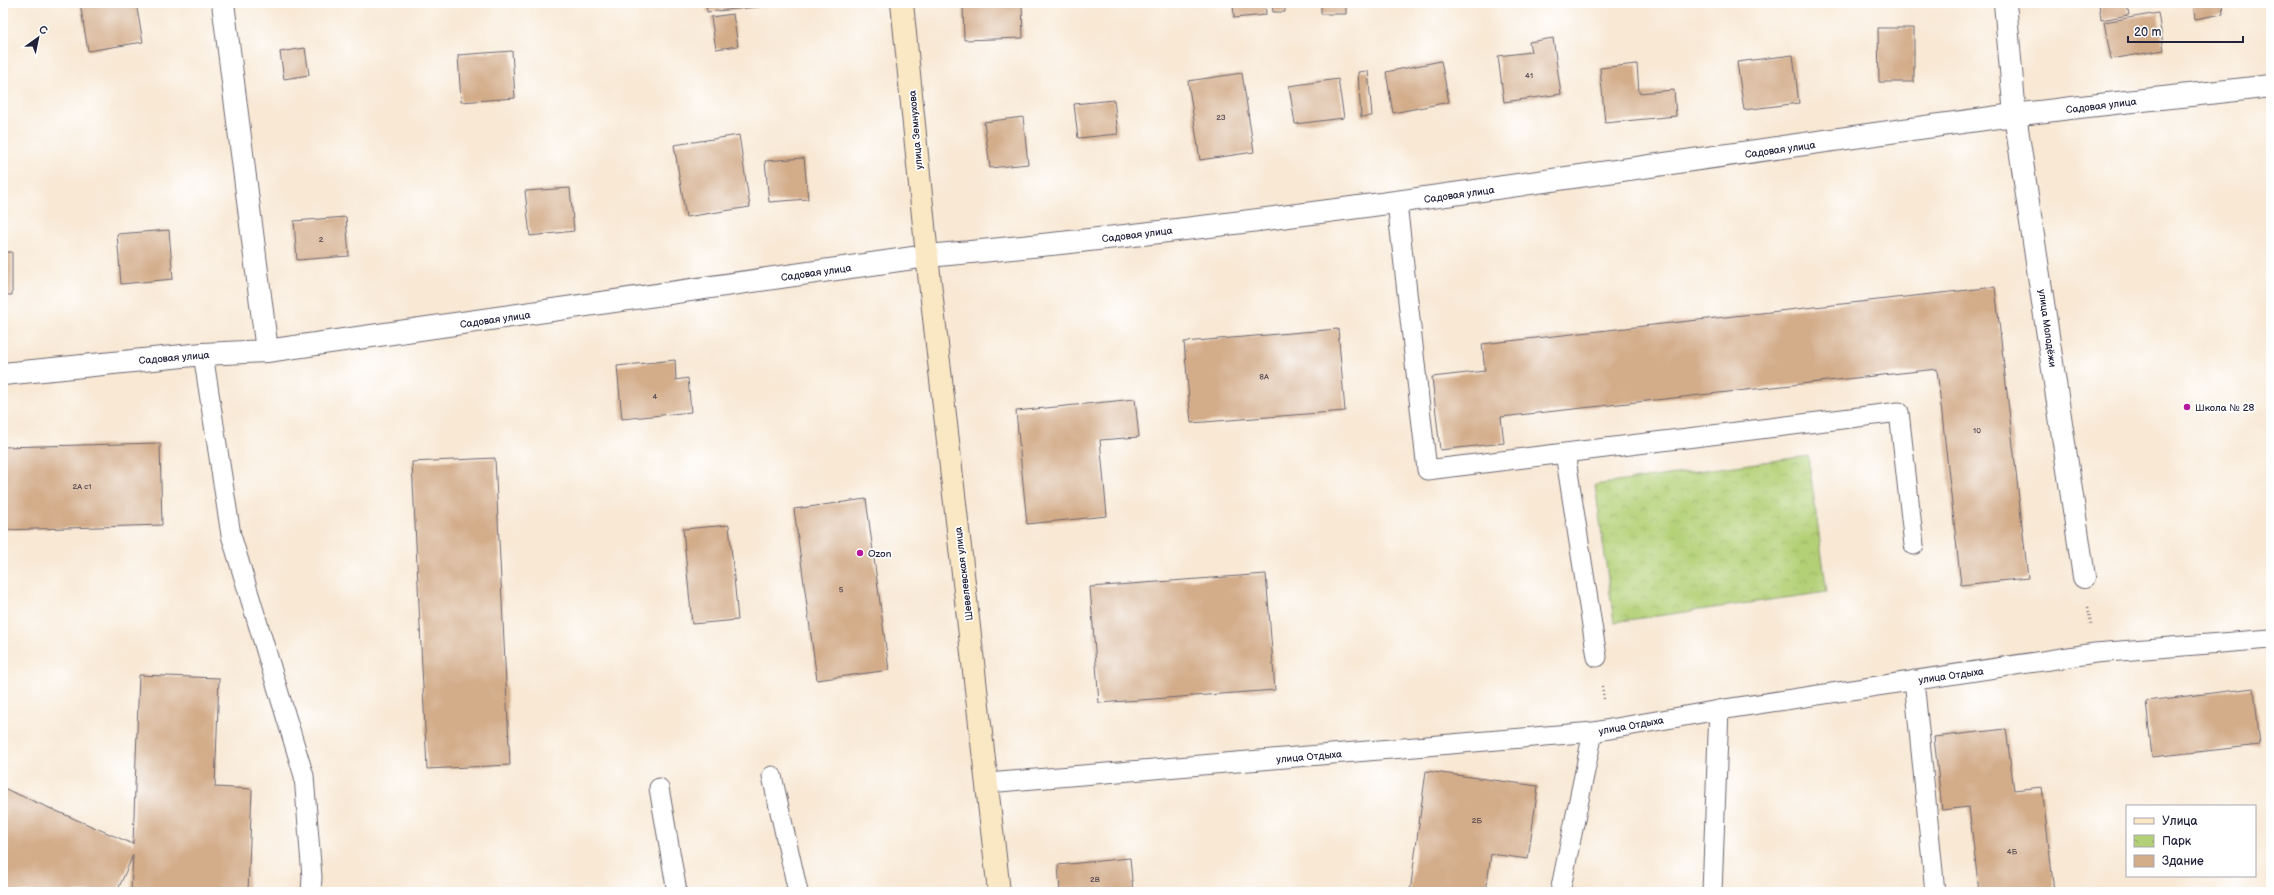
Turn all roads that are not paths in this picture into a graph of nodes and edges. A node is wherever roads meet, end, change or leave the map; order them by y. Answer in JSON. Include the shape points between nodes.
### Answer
{"nodes":[{"id":1,"x":223,"y":3,"type":"edge"},
{"id":2,"x":902,"y":3,"type":"edge"},
{"id":3,"x":2005,"y":3,"type":"edge"},
{"id":4,"x":2271,"y":86,"type":"edge"},
{"id":5,"x":2015,"y":115,"type":"junction"},
{"id":6,"x":1397,"y":203,"type":"junction"},
{"id":7,"x":927,"y":256,"type":"junction"},
{"id":8,"x":267,"y":352,"type":"junction"},
{"id":9,"x":203,"y":354,"type":"junction"},
{"id":10,"x":3,"y":374,"type":"edge"},
{"id":11,"x":1565,"y":453,"type":"junction"},
{"id":12,"x":1914,"y":545,"type":"dead end"},
{"id":13,"x":2084,"y":576,"type":"road end"},
{"id":14,"x":2271,"y":639,"type":"edge"},
{"id":15,"x":1597,"y":657,"type":"road end"},
{"id":16,"x":1914,"y":680,"type":"junction"},
{"id":17,"x":1719,"y":710,"type":"junction"},
{"id":18,"x":1601,"y":730,"type":"junction"},
{"id":19,"x":772,"y":776,"type":"dead end"},
{"id":20,"x":988,"y":783,"type":"junction"},
{"id":21,"x":659,"y":788,"type":"dead end"},
{"id":22,"x":311,"y":892,"type":"edge"},
{"id":23,"x":677,"y":892,"type":"edge"},
{"id":24,"x":798,"y":892,"type":"edge"},
{"id":25,"x":999,"y":892,"type":"edge"},
{"id":26,"x":1560,"y":892,"type":"edge"},
{"id":27,"x":1712,"y":892,"type":"edge"},
{"id":28,"x":1935,"y":892,"type":"edge"}],
"edges":[{"from":1,"to":8,"type":"street"},
{"from":2,"to":7,"type":"main road","name":"улица Земнухова"},
{"from":3,"to":5,"type":"street","name":"улица Молодёжи"},
{"from":4,"to":5,"type":"street","name":"Садовая улица"},
{"from":5,"to":6,"type":"street","name":"Садовая улица"},
{"from":5,"to":13,"type":"street","name":"улица Молодёжи"},
{"from":6,"to":7,"type":"street","name":"Садовая улица","via":[[1001,250]]},
{"from":6,"to":11,"type":"lane","via":[[1427,470]]},
{"from":7,"to":8,"type":"street","name":"Садовая улица"},
{"from":7,"to":20,"type":"main road","name":"Шевелевская улица"},
{"from":8,"to":9,"type":"street","name":"Садовая улица"},
{"from":9,"to":10,"type":"street","name":"Садовая улица"},
{"from":9,"to":22,"type":"lane","via":[[231,535],[304,776]]},
{"from":11,"to":12,"type":"lane","via":[[1900,412]]},
{"from":11,"to":15,"type":"lane"},
{"from":14,"to":16,"type":"lane","name":"улица Отдыха","via":[[2095,654]]},
{"from":16,"to":17,"type":"lane","name":"улица Отдыха"},
{"from":16,"to":28,"type":"lane"},
{"from":17,"to":18,"type":"lane","name":"улица Отдыха"},
{"from":17,"to":27,"type":"lane"},
{"from":18,"to":20,"type":"lane","name":"улица Отдыха"},
{"from":18,"to":26,"type":"lane"},
{"from":19,"to":24,"type":"lane"},
{"from":20,"to":25,"type":"main road","name":"Шевелевская улица"},
{"from":21,"to":23,"type":"lane"}]}
